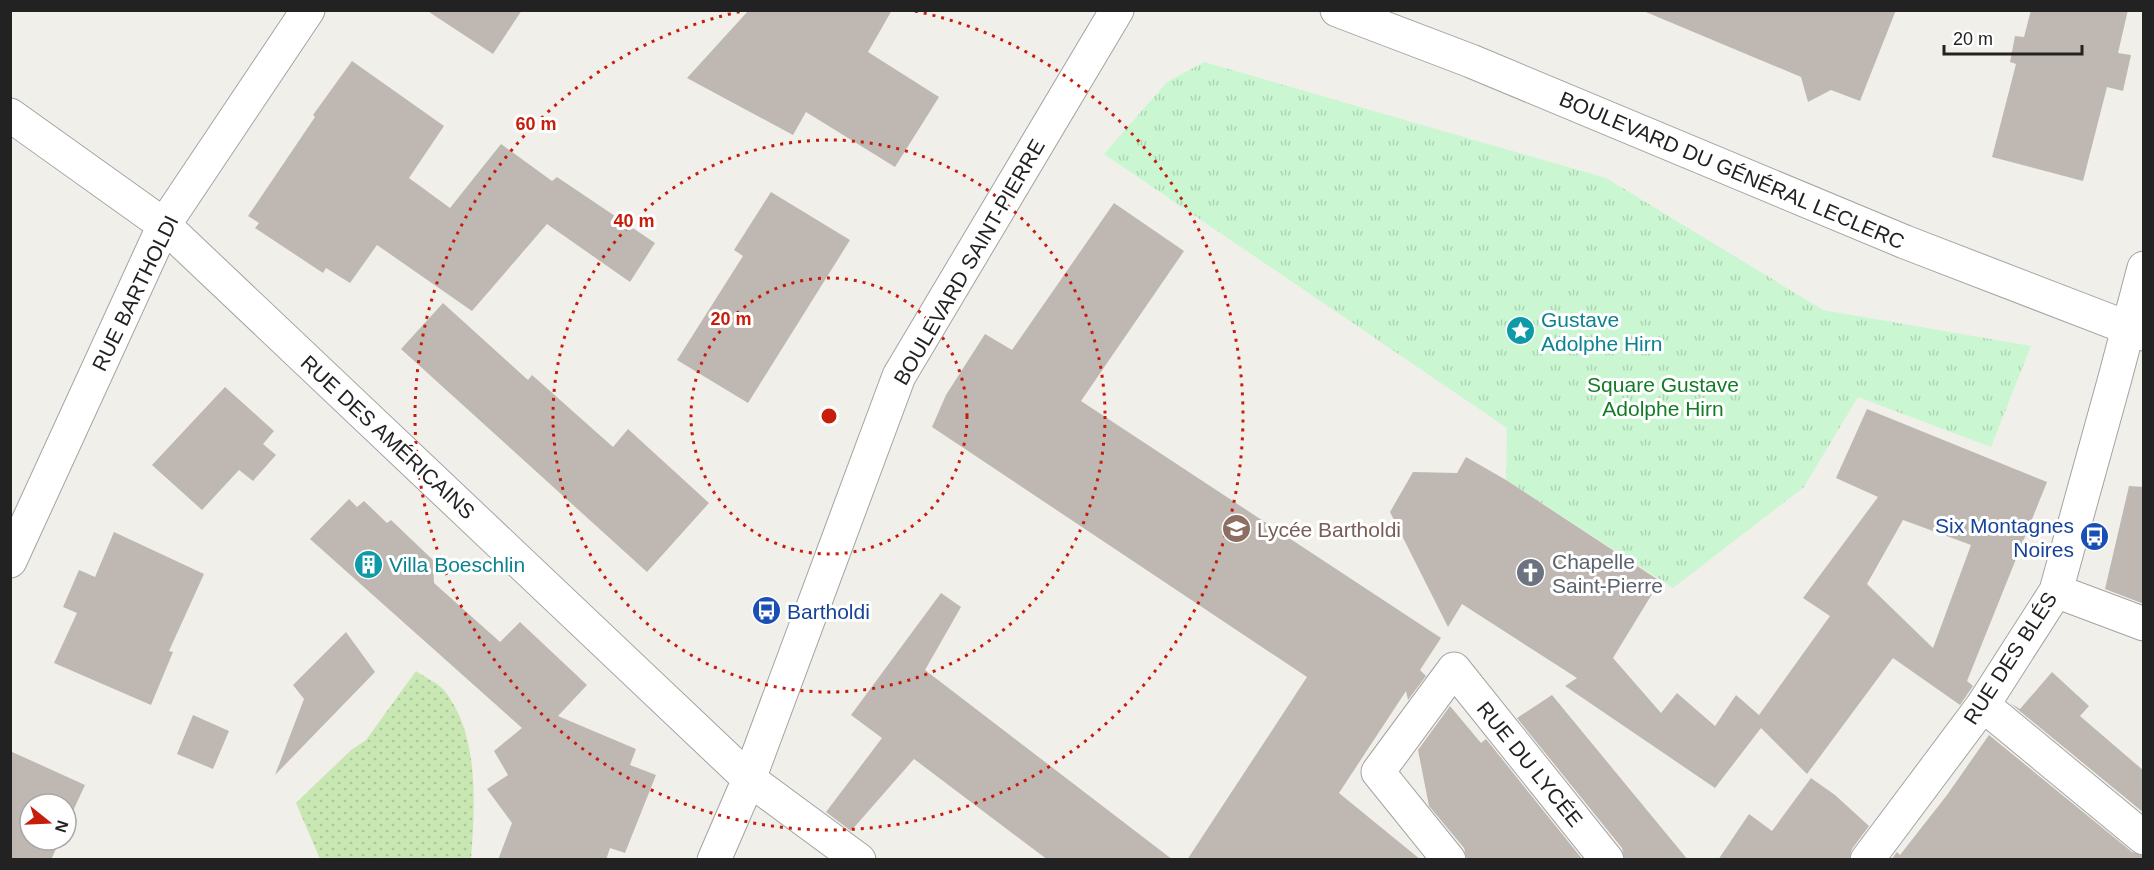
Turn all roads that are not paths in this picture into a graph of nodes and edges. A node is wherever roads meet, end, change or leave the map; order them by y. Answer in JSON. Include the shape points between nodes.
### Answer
{"nodes":[{"id":1,"x":308,"y":10,"type":"edge"},
{"id":2,"x":1117,"y":10,"type":"edge"},
{"id":3,"x":1337,"y":10,"type":"edge"},
{"id":4,"x":10,"y":115,"type":"edge"},
{"id":5,"x":164,"y":225,"type":"junction"},
{"id":6,"x":2144,"y":268,"type":"edge"},
{"id":7,"x":2135,"y":330,"type":"edge"},
{"id":8,"x":10,"y":561,"type":"edge"},
{"id":9,"x":2056,"y":591,"type":"junction"},
{"id":10,"x":2144,"y":624,"type":"edge"},
{"id":11,"x":1983,"y":705,"type":"junction"},
{"id":12,"x":749,"y":779,"type":"junction"},
{"id":13,"x":2144,"y":838,"type":"edge"},
{"id":14,"x":714,"y":860,"type":"edge"},
{"id":15,"x":860,"y":860,"type":"edge"},
{"id":16,"x":1449,"y":860,"type":"edge"},
{"id":17,"x":1606,"y":860,"type":"edge"},
{"id":18,"x":1867,"y":860,"type":"edge"}],
"edges":[{"from":1,"to":5,"type":"street","name":"RUE BARTHOLDI"},
{"from":2,"to":12,"type":"street","name":"BOULEVARD SAINT-PIERRE","via":[[899,376]]},
{"from":3,"to":7,"type":"street","name":"BOULEVARD DU GÉNÉRAL LECLERC","via":[[1471,61],[1905,242]]},
{"from":4,"to":5,"type":"street","name":"RUE DES AMÉRICAINS"},
{"from":5,"to":8,"type":"street","name":"RUE BARTHOLDI"},
{"from":5,"to":12,"type":"street","name":"RUE DES AMÉRICAINS"},
{"from":6,"to":7,"type":"street","name":"RUE DES BLÉS"},
{"from":7,"to":9,"type":"street","name":"RUE DES BLÉS","via":[[2115,378]]},
{"from":9,"to":10,"type":"street"},
{"from":9,"to":11,"type":"street","name":"RUE DES BLÉS"},
{"from":11,"to":13,"type":"street"},
{"from":11,"to":18,"type":"street","name":"RUE DES BLÉS"},
{"from":12,"to":14,"type":"street","name":"BOULEVARD SAINT-PIERRE"},
{"from":12,"to":15,"type":"street","name":"RUE DES AMÉRICAINS"},
{"from":16,"to":17,"type":"street","name":"RUE DU LYCÉE","via":[[1378,772],[1454,669]]}]}
